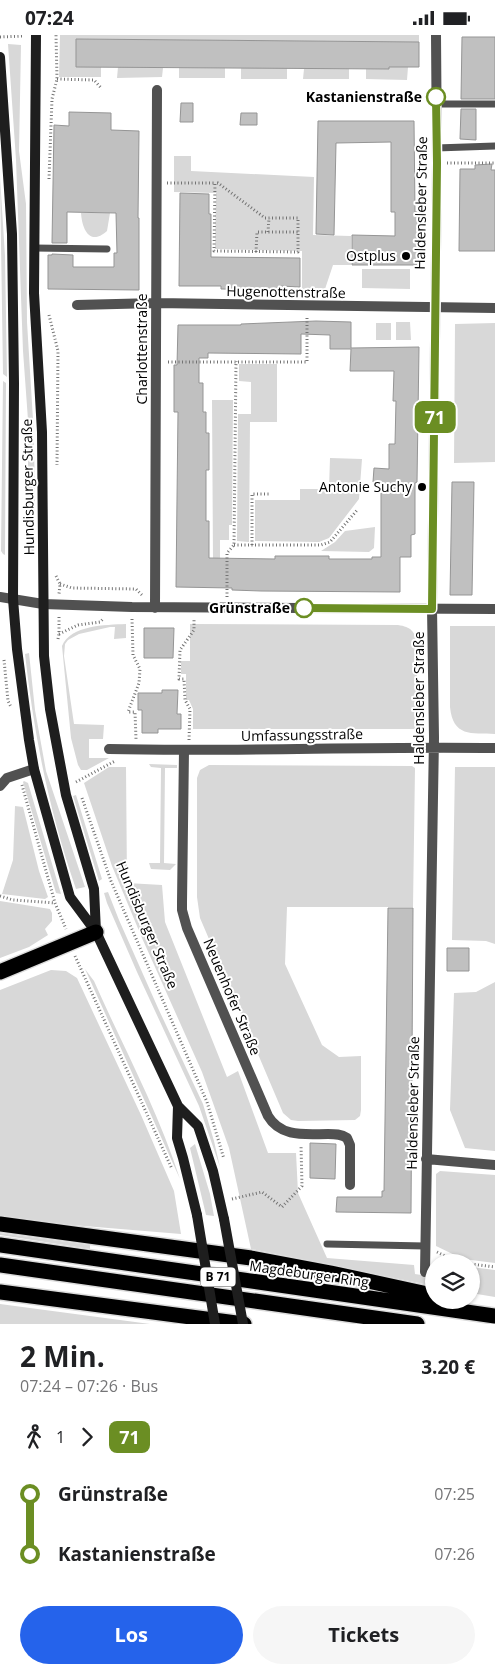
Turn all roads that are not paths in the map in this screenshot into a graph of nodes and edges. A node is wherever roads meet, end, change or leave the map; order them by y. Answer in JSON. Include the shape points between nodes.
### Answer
{"nodes":[{"id":1,"x":36,"y":35,"type":"edge"},
{"id":2,"x":436,"y":35,"type":"edge"},
{"id":3,"x":0,"y":57,"type":"edge"},
{"id":4,"x":157,"y":90,"type":"dead end"},
{"id":5,"x":436,"y":104,"type":"junction"},
{"id":6,"x":495,"y":104,"type":"edge"},
{"id":7,"x":495,"y":146,"type":"edge"},
{"id":8,"x":436,"y":148,"type":"junction"},
{"id":9,"x":34,"y":248,"type":"junction"},
{"id":10,"x":108,"y":249,"type":"dead end"},
{"id":11,"x":156,"y":303,"type":"junction"},
{"id":12,"x":77,"y":305,"type":"dead end"},
{"id":13,"x":434,"y":307,"type":"junction"},
{"id":14,"x":495,"y":308,"type":"edge"},
{"id":15,"x":0,"y":597,"type":"edge"},
{"id":16,"x":13,"y":599,"type":"junction"},
{"id":17,"x":43,"y":604,"type":"junction"},
{"id":18,"x":155,"y":607,"type":"junction"},
{"id":19,"x":432,"y":609,"type":"junction"},
{"id":20,"x":495,"y":609,"type":"edge"},
{"id":21,"x":434,"y":747,"type":"junction"},
{"id":22,"x":495,"y":748,"type":"edge"},
{"id":23,"x":113,"y":749,"type":"road end"},
{"id":24,"x":187,"y":750,"type":"junction"},
{"id":25,"x":34,"y":769,"type":"junction"},
{"id":26,"x":0,"y":786,"type":"edge"},
{"id":27,"x":96,"y":932,"type":"junction"},
{"id":28,"x":0,"y":972,"type":"edge"},
{"id":29,"x":178,"y":1107,"type":"junction"},
{"id":30,"x":426,"y":1159,"type":"junction"},
{"id":31,"x":495,"y":1165,"type":"edge"},
{"id":32,"x":350,"y":1185,"type":"dead end"},
{"id":33,"x":0,"y":1224,"type":"edge"},
{"id":34,"x":326,"y":1244,"type":"dead end"},
{"id":35,"x":0,"y":1245,"type":"edge"},
{"id":36,"x":425,"y":1246,"type":"junction"},
{"id":37,"x":425,"y":1254,"type":"edge"},
{"id":38,"x":0,"y":1265,"type":"edge"},
{"id":39,"x":0,"y":1291,"type":"edge"},
{"id":40,"x":425,"y":1295,"type":"edge"},
{"id":41,"x":425,"y":1305,"type":"edge"},
{"id":42,"x":449,"y":1309,"type":"edge"},
{"id":43,"x":495,"y":1316,"type":"edge"},
{"id":44,"x":216,"y":1324,"type":"edge"},
{"id":45,"x":243,"y":1324,"type":"edge"},
{"id":46,"x":417,"y":1324,"type":"edge"}],
"edges":[{"from":1,"to":9,"type":"main road","name":"Hundisburger Straße"},
{"from":2,"to":5,"type":"street","name":"Haldensleber Straße"},
{"from":3,"to":16,"type":"main road","name":"Hundisburger Straße","via":[[12,234]]},
{"from":4,"to":11,"type":"street","name":"Charlottenstraße"},
{"from":5,"to":6,"type":"lane"},
{"from":5,"to":8,"type":"street","name":"Haldensleber Straße"},
{"from":7,"to":8,"type":"lane"},
{"from":8,"to":13,"type":"street","name":"Haldensleber Straße"},
{"from":9,"to":10,"type":"lane"},
{"from":9,"to":17,"type":"main road","name":"Hundisburger Straße","via":[[34,313],[42,432]]},
{"from":11,"to":12,"type":"street","name":"Hugenottenstraße"},
{"from":11,"to":13,"type":"street","name":"Hugenottenstraße"},
{"from":11,"to":18,"type":"street","name":"Charlottenstraße"},
{"from":13,"to":14,"type":"street","name":"Hugenottenstraße"},
{"from":13,"to":19,"type":"street","name":"Haldensleber Straße"},
{"from":15,"to":16,"type":"street"},
{"from":16,"to":17,"type":"street"},
{"from":16,"to":25,"type":"main road","name":"Hundisburger Straße","via":[[22,696]]},
{"from":17,"to":18,"type":"street"},
{"from":17,"to":27,"type":"main road","name":"Hundisburger Straße","via":[[44,656],[51,717],[66,795],[94,889]]},
{"from":18,"to":19,"type":"street"},
{"from":19,"to":20,"type":"street"},
{"from":19,"to":21,"type":"street","name":"Haldensleber Straße"},
{"from":21,"to":22,"type":"street","name":"Umfassungsstraße"},
{"from":21,"to":24,"type":"street","name":"Umfassungsstraße"},
{"from":21,"to":30,"type":"street","name":"Haldensleber Straße"},
{"from":23,"to":24,"type":"street","name":"Umfassungsstraße"},
{"from":24,"to":32,"type":"street","name":"Neuenhofer Straße","via":[[182,874],[184,918],[268,1117],[280,1129],[293,1134],[342,1135],[348,1139]]},
{"from":25,"to":26,"type":"street","via":[[7,777]]},
{"from":25,"to":27,"type":"main road","name":"Hundisburger Straße","via":[[70,897]]},
{"from":27,"to":28,"type":"highway"},
{"from":27,"to":29,"type":"main road","name":"Hundisburger Straße"},
{"from":29,"to":44,"type":"main road","name":"Hundisburger Straße","bridge":true,"via":[[177,1138],[197,1215]]},
{"from":29,"to":45,"type":"main road","name":"Hundisburger Straße","bridge":true,"via":[[198,1126],[213,1171]]},
{"from":30,"to":31,"type":"street"},
{"from":30,"to":36,"type":"street","name":"Haldensleber Straße"},
{"from":33,"to":40,"type":"highway","via":[[251,1258]]},
{"from":34,"to":36,"type":"lane"},
{"from":35,"to":41,"type":"highway","name":"Magdeburger Ring","number":"B 71"},
{"from":36,"to":37,"type":"street","name":"Haldensleber Straße"},
{"from":38,"to":46,"type":"highway","number":"B 71"},
{"from":39,"to":45,"type":"highway"},
{"from":42,"to":43,"type":"highway","name":"Magdeburger Ring","number":"B 71"}]}
